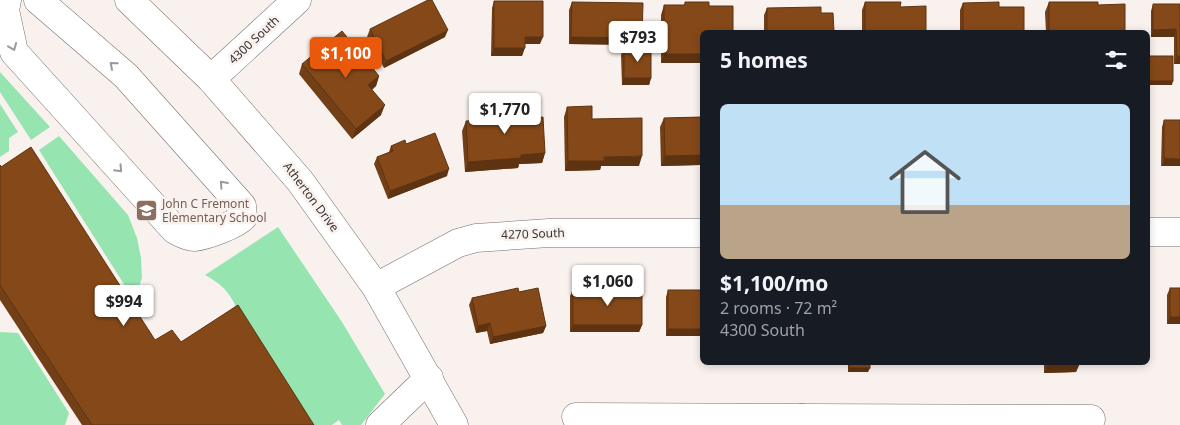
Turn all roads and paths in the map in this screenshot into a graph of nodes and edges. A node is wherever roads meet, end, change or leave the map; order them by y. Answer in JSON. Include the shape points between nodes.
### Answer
{"nodes":[{"id":1,"x":7,"y":0,"type":"edge"},
{"id":2,"x":38,"y":0,"type":"edge"},
{"id":3,"x":129,"y":0,"type":"edge"},
{"id":4,"x":297,"y":0,"type":"edge"},
{"id":5,"x":211,"y":79,"type":"junction"},
{"id":6,"x":1150,"y":232,"type":"edge"},
{"id":7,"x":1180,"y":232,"type":"edge"},
{"id":8,"x":700,"y":233,"type":"edge"},
{"id":9,"x":376,"y":287,"type":"junction"},
{"id":10,"x":429,"y":378,"type":"junction"},
{"id":11,"x":576,"y":417,"type":"dead end"},
{"id":12,"x":1090,"y":419,"type":"dead end"},
{"id":13,"x":803,"y":422,"type":"edge"},
{"id":14,"x":380,"y":425,"type":"edge"},
{"id":15,"x":454,"y":425,"type":"edge"}],
"edges":[{"from":1,"to":2,"type":"street","one_way":true,"via":[[5,10],[14,52],[175,230],[194,237],[238,223],[243,217],[242,206],[126,76]]},
{"from":3,"to":5,"type":"street","name":"Atherton Drive"},
{"from":4,"to":5,"type":"street","name":"4300 South"},
{"from":5,"to":9,"type":"street","name":"Atherton Drive","via":[[300,181]]},
{"from":6,"to":7,"type":"street"},
{"from":8,"to":9,"type":"street","name":"4270 South","via":[[549,233],[476,238],[458,243]]},
{"from":9,"to":10,"type":"street","name":"Atherton Drive"},
{"from":10,"to":14,"type":"street"},
{"from":10,"to":15,"type":"street","name":"Atherton Drive"},
{"from":11,"to":13,"type":"street"},
{"from":12,"to":13,"type":"street"}]}
